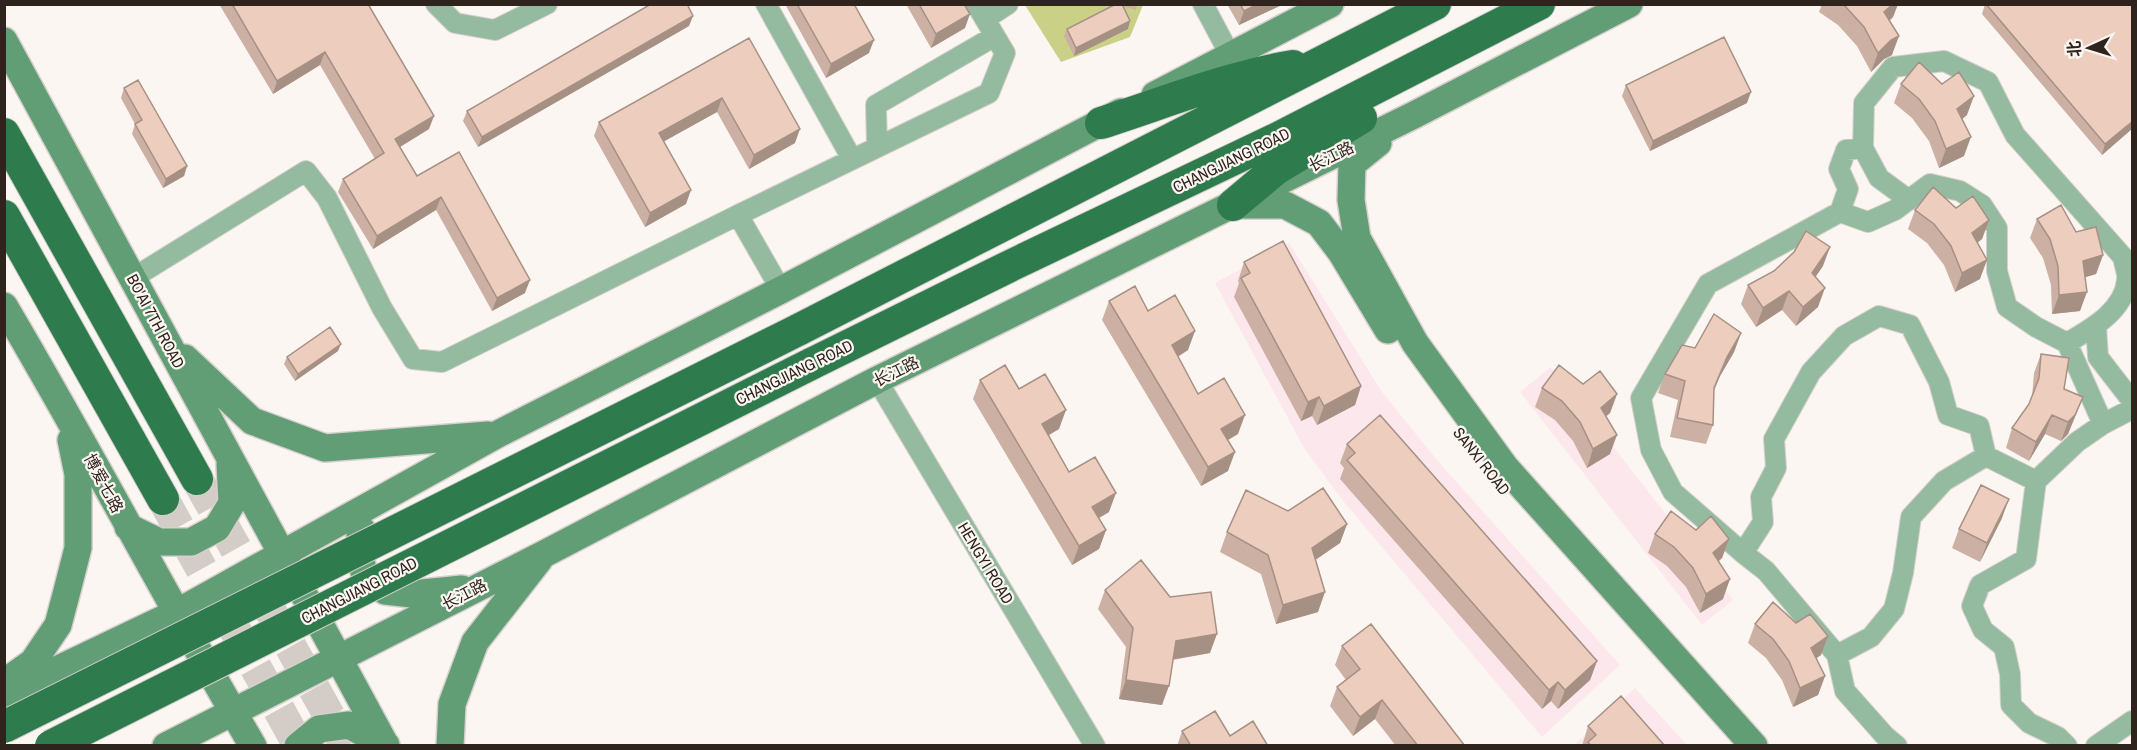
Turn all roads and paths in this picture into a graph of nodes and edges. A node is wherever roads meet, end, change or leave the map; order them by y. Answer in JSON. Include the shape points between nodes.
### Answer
{"nodes":[{"id":1,"x":436,"y":4,"type":"edge"},
{"id":2,"x":547,"y":4,"type":"edge"},
{"id":3,"x":766,"y":4,"type":"edge"},
{"id":4,"x":1008,"y":4,"type":"edge"},
{"id":5,"x":1203,"y":4,"type":"edge"},
{"id":6,"x":1330,"y":4,"type":"edge"},
{"id":7,"x":1435,"y":4,"type":"edge"},
{"id":8,"x":1539,"y":4,"type":"edge"},
{"id":9,"x":1629,"y":4,"type":"edge"},
{"id":10,"x":980,"y":12,"type":"edge"},
{"id":11,"x":995,"y":36,"type":"junction"},
{"id":12,"x":4,"y":41,"type":"edge"},
{"id":13,"x":1455,"y":48,"type":"junction"},
{"id":14,"x":1230,"y":55,"type":"junction"},
{"id":15,"x":1329,"y":59,"type":"junction"},
{"id":16,"x":1414,"y":115,"type":"junction"},
{"id":17,"x":1101,"y":123,"type":"junction"},
{"id":18,"x":4,"y":134,"type":"edge"},
{"id":19,"x":877,"y":146,"type":"junction"},
{"id":20,"x":1863,"y":148,"type":"junction"},
{"id":21,"x":852,"y":159,"type":"junction"},
{"id":22,"x":1909,"y":200,"type":"junction"},
{"id":23,"x":1233,"y":205,"type":"junction"},
{"id":24,"x":1840,"y":212,"type":"junction"},
{"id":25,"x":738,"y":215,"type":"junction"},
{"id":26,"x":4,"y":216,"type":"edge"},
{"id":27,"x":133,"y":278,"type":"junction"},
{"id":28,"x":781,"y":290,"type":"junction"},
{"id":29,"x":4,"y":306,"type":"edge"},
{"id":30,"x":2096,"y":326,"type":"junction"},
{"id":31,"x":167,"y":341,"type":"junction"},
{"id":32,"x":2067,"y":343,"type":"junction"},
{"id":33,"x":877,"y":380,"type":"junction"},
{"id":34,"x":2133,"y":401,"type":"edge"},
{"id":35,"x":63,"y":406,"type":"junction"},
{"id":36,"x":2133,"y":409,"type":"edge"},
{"id":37,"x":2103,"y":424,"type":"junction"},
{"id":38,"x":498,"y":434,"type":"junction"},
{"id":39,"x":1986,"y":456,"type":"junction"},
{"id":40,"x":230,"y":458,"type":"junction"},
{"id":41,"x":430,"y":473,"type":"junction"},
{"id":42,"x":197,"y":479,"type":"tunnel mouth"},
{"id":43,"x":2036,"y":481,"type":"junction"},
{"id":44,"x":163,"y":499,"type":"tunnel mouth"},
{"id":45,"x":128,"y":528,"type":"junction"},
{"id":46,"x":1743,"y":553,"type":"junction"},
{"id":47,"x":544,"y":554,"type":"junction"},
{"id":48,"x":283,"y":555,"type":"junction"},
{"id":49,"x":477,"y":588,"type":"junction"},
{"id":50,"x":176,"y":614,"type":"junction"},
{"id":51,"x":1837,"y":655,"type":"junction"},
{"id":52,"x":339,"y":658,"type":"junction"},
{"id":53,"x":4,"y":683,"type":"edge"},
{"id":54,"x":4,"y":695,"type":"edge"},
{"id":55,"x":232,"y":712,"type":"junction"},
{"id":56,"x":2133,"y":721,"type":"edge"},
{"id":57,"x":4,"y":727,"type":"edge"},
{"id":58,"x":386,"y":745,"type":"edge"},
{"id":59,"x":51,"y":746,"type":"edge"},
{"id":60,"x":166,"y":746,"type":"edge"},
{"id":61,"x":252,"y":746,"type":"edge"},
{"id":62,"x":298,"y":746,"type":"edge"},
{"id":63,"x":450,"y":746,"type":"edge"},
{"id":64,"x":1095,"y":746,"type":"edge"},
{"id":65,"x":1732,"y":746,"type":"edge"},
{"id":66,"x":1754,"y":746,"type":"edge"},
{"id":67,"x":1897,"y":746,"type":"edge"},
{"id":68,"x":2067,"y":746,"type":"edge"},
{"id":69,"x":2096,"y":746,"type":"edge"}],
"edges":[{"from":1,"to":2,"type":"street","via":[[455,23],[495,30]]},
{"from":3,"to":21,"type":"street"},
{"from":4,"to":10,"type":"street"},
{"from":5,"to":14,"type":"street"},
{"from":6,"to":14,"type":"main road"},
{"from":7,"to":15,"type":"highway"},
{"from":8,"to":13,"type":"highway","name":"CHANGJIANG ROAD"},
{"from":9,"to":16,"type":"main road","name":"长江路"},
{"from":10,"to":11,"type":"street"},
{"from":11,"to":19,"type":"street","via":[[876,105]]},
{"from":11,"to":19,"type":"street","via":[[1005,53],[989,93]]},
{"from":12,"to":27,"type":"main road","name":"BO'AI 7TH ROAD"},
{"from":13,"to":23,"type":"highway","via":[[1434,74],[1276,169]]},
{"from":13,"to":59,"type":"highway","name":"CHANGJIANG ROAD","bridge":true,"via":[[1278,138],[811,363]]},
{"from":14,"to":17,"type":"main road"},
{"from":15,"to":17,"type":"highway","via":[[1269,70]]},
{"from":15,"to":57,"type":"highway","bridge":true},
{"from":16,"to":23,"type":"main road","name":"长江路"},
{"from":16,"to":66,"type":"main road","name":"SANXI ROAD","via":[[1352,164],[1351,200],[1357,238],[1415,343],[1505,468]]},
{"from":17,"to":28,"type":"main road"},
{"from":18,"to":42,"type":"highway"},
{"from":19,"to":21,"type":"street"},
{"from":20,"to":22,"type":"street","via":[[1879,178]]},
{"from":20,"to":24,"type":"street","via":[[1846,150],[1839,169],[1848,189]]},
{"from":20,"to":30,"type":"street","via":[[1864,103],[1893,67],[1944,61],[1988,82],[2014,135],[2123,257],[2127,280],[2121,300]]},
{"from":21,"to":25,"type":"street"},
{"from":22,"to":24,"type":"street","via":[[1868,222]]},
{"from":22,"to":32,"type":"street","via":[[1930,184],[1960,191],[1982,205],[1997,228],[1997,271],[2007,306]]},
{"from":23,"to":33,"type":"main road","name":"长江路"},
{"from":23,"to":65,"type":"main road","name":"SANXI ROAD","via":[[1285,205],[1319,223],[1341,252],[1402,354],[1494,479]]},
{"from":24,"to":46,"type":"street","via":[[1708,284],[1641,398],[1652,450],[1673,492]]},
{"from":25,"to":27,"type":"street","via":[[442,362],[413,359],[382,309],[327,198],[306,171]]},
{"from":25,"to":28,"type":"street"},
{"from":26,"to":44,"type":"highway"},
{"from":27,"to":31,"type":"main road","name":"BO'AI 7TH ROAD"},
{"from":28,"to":38,"type":"main road"},
{"from":29,"to":35,"type":"main road","name":"博爱七路"},
{"from":30,"to":32,"type":"street"},
{"from":30,"to":34,"type":"street","via":[[2098,357]]},
{"from":31,"to":38,"type":"main road","via":[[252,421],[326,448]]},
{"from":31,"to":40,"type":"main road","name":"BO'AI 7TH ROAD"},
{"from":32,"to":37,"type":"street"},
{"from":33,"to":47,"type":"main road","name":"长江路"},
{"from":33,"to":64,"type":"street","name":"HENGYI ROAD"},
{"from":35,"to":45,"type":"main road","name":"博爱七路"},
{"from":35,"to":53,"type":"main road","via":[[78,474],[78,548],[58,625],[33,662]]},
{"from":36,"to":37,"type":"street"},
{"from":37,"to":43,"type":"street","via":[[2076,442]]},
{"from":38,"to":41,"type":"main road"},
{"from":39,"to":43,"type":"street"},
{"from":39,"to":46,"type":"street","via":[[1979,426],[1948,415],[1939,382],[1910,325],[1879,316],[1844,336],[1811,372],[1774,439],[1776,468],[1761,497],[1763,522]]},
{"from":39,"to":51,"type":"street","via":[[1944,481],[1911,517],[1894,609],[1871,637]]},
{"from":40,"to":45,"type":"main road","via":[[232,503],[217,528],[191,542],[159,542]]},
{"from":40,"to":48,"type":"main road","name":"BO'AI 7TH ROAD"},
{"from":41,"to":48,"type":"main road"},
{"from":41,"to":49,"type":"main road","via":[[360,532],[365,575],[385,591],[412,594]]},
{"from":43,"to":68,"type":"street","via":[[2025,559],[1980,585],[1972,606],[1983,630],[2004,648],[2011,705],[2029,723],[2058,737]]},
{"from":45,"to":50,"type":"main road","name":"博爱七路"},
{"from":46,"to":51,"type":"street","via":[[1766,571]]},
{"from":47,"to":49,"type":"main road","name":"长江路"},
{"from":47,"to":63,"type":"main road","via":[[475,642],[452,704]]},
{"from":48,"to":50,"type":"main road"},
{"from":48,"to":52,"type":"main road","name":"BO'AI 7TH ROAD"},
{"from":49,"to":52,"type":"main road","name":"长江路"},
{"from":50,"to":54,"type":"main road"},
{"from":50,"to":55,"type":"main road","name":"博爱七路"},
{"from":51,"to":67,"type":"street","via":[[1845,691]]},
{"from":52,"to":55,"type":"main road","name":"长江路"},
{"from":52,"to":58,"type":"main road","name":"BO'AI 7TH ROAD"},
{"from":55,"to":60,"type":"main road","name":"长江路"},
{"from":55,"to":61,"type":"main road","name":"博爱七路"},
{"from":56,"to":69,"type":"street"},
{"from":58,"to":62,"type":"main road","via":[[349,725],[318,729]]}]}
